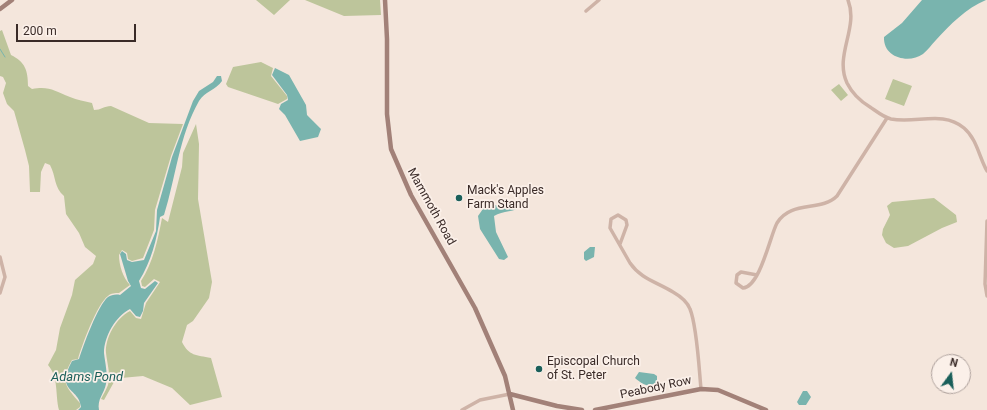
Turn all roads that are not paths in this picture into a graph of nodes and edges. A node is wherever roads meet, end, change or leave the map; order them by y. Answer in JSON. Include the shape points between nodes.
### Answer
{"nodes":[{"id":1,"x":12,"y":0,"type":"edge"},
{"id":2,"x":385,"y":0,"type":"edge"},
{"id":3,"x":599,"y":0,"type":"edge"},
{"id":4,"x":848,"y":0,"type":"edge"},
{"id":5,"x":0,"y":9,"type":"edge"},
{"id":6,"x":586,"y":11,"type":"dead end"},
{"id":7,"x":887,"y":118,"type":"junction"},
{"id":8,"x":987,"y":171,"type":"edge"},
{"id":9,"x":987,"y":221,"type":"edge"},
{"id":10,"x":620,"y":244,"type":"junction"},
{"id":11,"x":0,"y":257,"type":"edge"},
{"id":12,"x":756,"y":275,"type":"junction"},
{"id":13,"x":0,"y":293,"type":"edge"},
{"id":14,"x":987,"y":296,"type":"edge"},
{"id":15,"x":701,"y":389,"type":"junction"},
{"id":16,"x":510,"y":394,"type":"junction"},
{"id":17,"x":462,"y":410,"type":"edge"},
{"id":18,"x":514,"y":410,"type":"edge"},
{"id":19,"x":582,"y":410,"type":"edge"},
{"id":20,"x":595,"y":410,"type":"edge"},
{"id":21,"x":766,"y":410,"type":"edge"}],
"edges":[{"from":1,"to":5,"type":"main road"},
{"from":2,"to":16,"type":"main road","name":"Mammoth Road","via":[[386,114],[395,161],[411,195],[475,308],[503,371]]},
{"from":3,"to":6,"type":"street"},
{"from":4,"to":7,"type":"street","via":[[851,22],[843,52],[844,77],[858,98]]},
{"from":7,"to":8,"type":"street","via":[[943,119],[956,122],[971,136]]},
{"from":7,"to":12,"type":"street","via":[[835,198],[795,209],[779,220]]},
{"from":9,"to":14,"type":"street"},
{"from":10,"to":10,"type":"street","via":[[610,225],[613,217],[618,216],[624,217],[627,222]]},
{"from":10,"to":15,"type":"street","via":[[636,271],[678,294],[690,308]]},
{"from":11,"to":13,"type":"street","via":[[5,277]]},
{"from":12,"to":12,"type":"street","via":[[746,288],[736,283],[737,275],[741,272]]},
{"from":15,"to":20,"type":"main road","name":"Peabody Row"},
{"from":15,"to":21,"type":"main road","name":"Peabody Row","via":[[718,390]]},
{"from":16,"to":17,"type":"street","via":[[480,400]]},
{"from":16,"to":18,"type":"main road","name":"Mammoth Road"},
{"from":16,"to":19,"type":"main road"}]}
